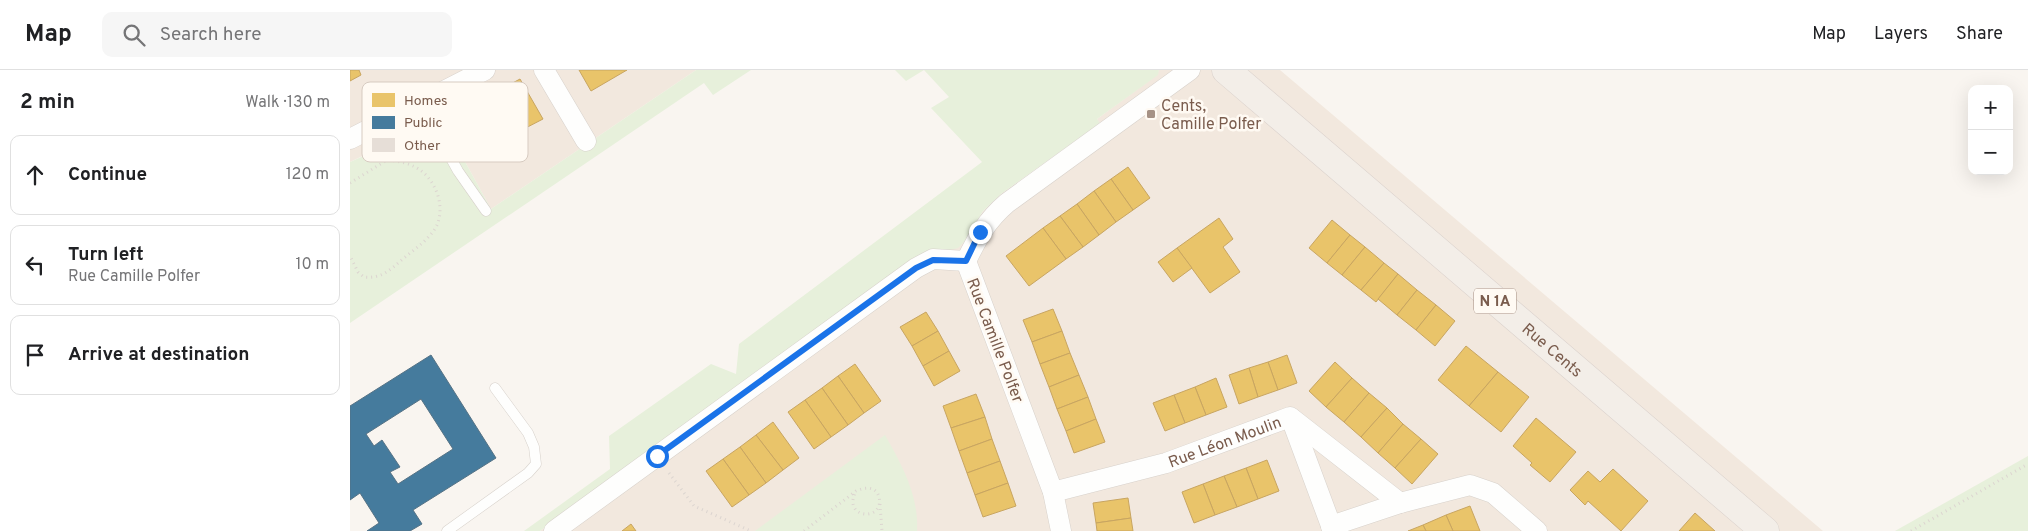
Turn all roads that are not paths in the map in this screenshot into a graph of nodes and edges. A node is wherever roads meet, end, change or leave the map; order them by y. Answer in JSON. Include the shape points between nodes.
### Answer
{"nodes":[{"id":1,"x":485,"y":70,"type":"edge"},
{"id":2,"x":544,"y":70,"type":"edge"},
{"id":3,"x":1190,"y":70,"type":"edge"},
{"id":4,"x":1226,"y":70,"type":"edge"},
{"id":5,"x":462,"y":82,"type":"edge"},
{"id":6,"x":362,"y":133,"type":"edge"},
{"id":7,"x":350,"y":139,"type":"edge"},
{"id":8,"x":586,"y":141,"type":"dead end"},
{"id":9,"x":453,"y":162,"type":"edge"},
{"id":10,"x":486,"y":211,"type":"dead end"},
{"id":11,"x":966,"y":261,"type":"junction"},
{"id":12,"x":495,"y":388,"type":"dead end"},
{"id":13,"x":1290,"y":417,"type":"junction"},
{"id":14,"x":1053,"y":492,"type":"junction"},
{"id":15,"x":1400,"y":503,"type":"junction"},
{"id":16,"x":1332,"y":528,"type":"edge"},
{"id":17,"x":447,"y":531,"type":"edge"},
{"id":18,"x":554,"y":531,"type":"edge"},
{"id":19,"x":1061,"y":531,"type":"edge"},
{"id":20,"x":1537,"y":531,"type":"edge"},
{"id":21,"x":1765,"y":531,"type":"edge"}],
"edges":[{"from":1,"to":5,"type":"street"},
{"from":2,"to":8,"type":"street"},
{"from":3,"to":11,"type":"street","name":"Rue Camille Polfer","via":[[1007,203],[985,225]]},
{"from":4,"to":21,"type":"main road","name":"Rue Cents","number":"N 1A"},
{"from":6,"to":7,"type":"street"},
{"from":9,"to":10,"type":"lane"},
{"from":11,"to":14,"type":"street","name":"Rue Camille Polfer"},
{"from":11,"to":18,"type":"street","via":[[933,260],[916,268]]},
{"from":12,"to":17,"type":"lane","via":[[528,433],[536,464]]},
{"from":13,"to":14,"type":"street","name":"Rue Léon Moulin","via":[[1166,463]]},
{"from":13,"to":15,"type":"street","name":"Rue Léon Moulin"},
{"from":13,"to":16,"type":"street"},
{"from":14,"to":19,"type":"street","name":"Rue Camille Polfer"},
{"from":15,"to":16,"type":"street"},
{"from":15,"to":20,"type":"street","via":[[1470,486],[1493,493]]}]}
